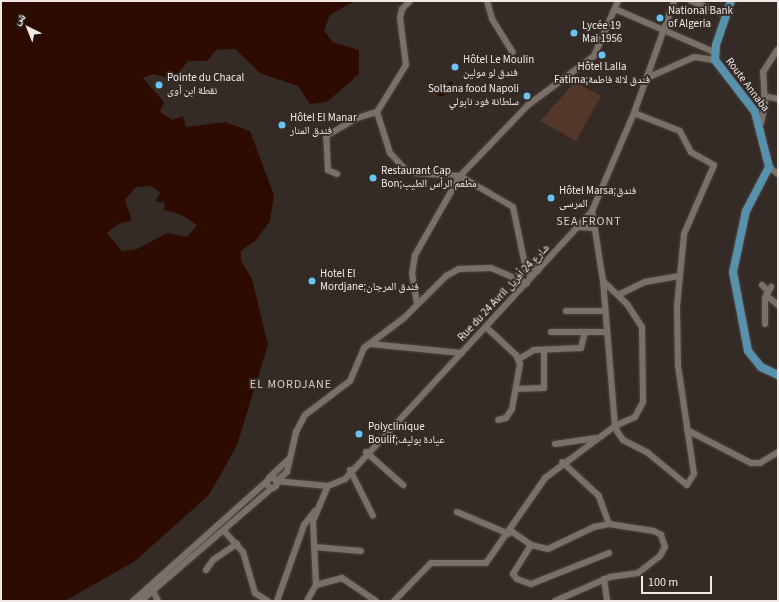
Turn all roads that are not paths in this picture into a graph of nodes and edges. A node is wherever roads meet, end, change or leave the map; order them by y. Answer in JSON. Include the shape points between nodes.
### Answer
{"nodes":[{"id":1,"x":410,"y":1,"type":"edge"},
{"id":2,"x":488,"y":1,"type":"edge"},
{"id":3,"x":618,"y":1,"type":"edge"},
{"id":4,"x":674,"y":1,"type":"edge"},
{"id":5,"x":691,"y":1,"type":"edge"},
{"id":6,"x":731,"y":1,"type":"edge"},
{"id":7,"x":614,"y":9,"type":"junction"},
{"id":8,"x":726,"y":15,"type":"junction"},
{"id":9,"x":663,"y":30,"type":"junction"},
{"id":10,"x":778,"y":49,"type":"edge"},
{"id":11,"x":513,"y":52,"type":"dead end"},
{"id":12,"x":714,"y":56,"type":"junction"},
{"id":13,"x":647,"y":78,"type":"junction"},
{"id":14,"x":764,"y":96,"type":"junction"},
{"id":15,"x":778,"y":99,"type":"edge"},
{"id":16,"x":377,"y":112,"type":"junction"},
{"id":17,"x":634,"y":113,"type":"junction"},
{"id":18,"x":761,"y":123,"type":"junction"},
{"id":19,"x":769,"y":167,"type":"junction"},
{"id":20,"x":336,"y":174,"type":"dead end"},
{"id":21,"x":778,"y":174,"type":"edge"},
{"id":22,"x":460,"y":176,"type":"junction"},
{"id":23,"x":592,"y":211,"type":"junction"},
{"id":24,"x":578,"y":227,"type":"junction"},
{"id":25,"x":595,"y":228,"type":"junction"},
{"id":26,"x":526,"y":262,"type":"junction"},
{"id":27,"x":538,"y":271,"type":"junction"},
{"id":28,"x":679,"y":276,"type":"junction"},
{"id":29,"x":529,"y":280,"type":"junction"},
{"id":30,"x":603,"y":281,"type":"junction"},
{"id":31,"x":762,"y":285,"type":"dead end"},
{"id":32,"x":768,"y":291,"type":"junction"},
{"id":33,"x":618,"y":296,"type":"junction"},
{"id":34,"x":417,"y":304,"type":"junction"},
{"id":35,"x":778,"y":305,"type":"edge"},
{"id":36,"x":566,"y":311,"type":"dead end"},
{"id":37,"x":605,"y":311,"type":"junction"},
{"id":38,"x":765,"y":324,"type":"dead end"},
{"id":39,"x":486,"y":327,"type":"junction"},
{"id":40,"x":551,"y":332,"type":"dead end"},
{"id":41,"x":585,"y":332,"type":"junction"},
{"id":42,"x":606,"y":332,"type":"junction"},
{"id":43,"x":370,"y":344,"type":"junction"},
{"id":44,"x":544,"y":350,"type":"junction"},
{"id":45,"x":462,"y":353,"type":"junction"},
{"id":46,"x":519,"y":359,"type":"junction"},
{"id":47,"x":778,"y":375,"type":"edge"},
{"id":48,"x":516,"y":390,"type":"junction"},
{"id":49,"x":498,"y":420,"type":"dead end"},
{"id":50,"x":615,"y":426,"type":"junction"},
{"id":51,"x":687,"y":430,"type":"junction"},
{"id":52,"x":597,"y":438,"type":"junction"},
{"id":53,"x":555,"y":444,"type":"dead end"},
{"id":54,"x":366,"y":452,"type":"junction"},
{"id":55,"x":778,"y":452,"type":"edge"},
{"id":56,"x":291,"y":457,"type":"junction"},
{"id":57,"x":562,"y":462,"type":"junction"},
{"id":58,"x":350,"y":470,"type":"junction"},
{"id":59,"x":268,"y":480,"type":"junction"},
{"id":60,"x":276,"y":481,"type":"junction"},
{"id":61,"x":293,"y":482,"type":"junction"},
{"id":62,"x":403,"y":485,"type":"dead end"},
{"id":63,"x":328,"y":486,"type":"junction"},
{"id":64,"x":273,"y":488,"type":"junction"},
{"id":65,"x":317,"y":507,"type":"junction"},
{"id":66,"x":457,"y":512,"type":"dead end"},
{"id":67,"x":373,"y":516,"type":"dead end"},
{"id":68,"x":609,"y":524,"type":"junction"},
{"id":69,"x":224,"y":531,"type":"junction"},
{"id":70,"x":510,"y":533,"type":"junction"},
{"id":71,"x":236,"y":544,"type":"junction"},
{"id":72,"x":531,"y":545,"type":"junction"},
{"id":73,"x":314,"y":547,"type":"junction"},
{"id":74,"x":361,"y":552,"type":"dead end"},
{"id":75,"x":608,"y":553,"type":"dead end"},
{"id":76,"x":206,"y":570,"type":"dead end"},
{"id":77,"x":604,"y":579,"type":"junction"},
{"id":78,"x":316,"y":585,"type":"junction"},
{"id":79,"x":153,"y":591,"type":"junction"},
{"id":80,"x":370,"y":600,"type":"edge"},
{"id":81,"x":133,"y":601,"type":"edge"},
{"id":82,"x":141,"y":601,"type":"edge"},
{"id":83,"x":158,"y":601,"type":"edge"},
{"id":84,"x":268,"y":601,"type":"edge"},
{"id":85,"x":277,"y":601,"type":"edge"},
{"id":86,"x":307,"y":601,"type":"edge"},
{"id":87,"x":376,"y":601,"type":"edge"},
{"id":88,"x":394,"y":601,"type":"edge"},
{"id":89,"x":555,"y":601,"type":"edge"},
{"id":90,"x":608,"y":601,"type":"edge"}],
"edges":[{"from":1,"to":16,"type":"street","via":[[400,15],[406,65]]},
{"from":2,"to":11,"type":"street","via":[[492,19]]},
{"from":3,"to":7,"type":"street"},
{"from":4,"to":9,"type":"street","name":"Rue du 24 Avril شارع 24 أفريل"},
{"from":5,"to":8,"type":"street"},
{"from":6,"to":8,"type":"main road","name":"Route Annaba"},
{"from":7,"to":9,"type":"street"},
{"from":7,"to":22,"type":"street","via":[[594,56],[528,105]]},
{"from":8,"to":12,"type":"main road","name":"Route Annaba"},
{"from":9,"to":12,"type":"street"},
{"from":9,"to":13,"type":"street","name":"Rue du 24 Avril شارع 24 أفريل"},
{"from":10,"to":14,"type":"street","via":[[763,72]]},
{"from":12,"to":13,"type":"street","via":[[694,57]]},
{"from":12,"to":18,"type":"main road","name":"Route Annaba"},
{"from":13,"to":17,"type":"street","name":"Rue du 24 Avril شارع 24 أفريل"},
{"from":14,"to":15,"type":"street"},
{"from":14,"to":18,"type":"street","via":[[766,106]]},
{"from":16,"to":20,"type":"street","via":[[357,118],[326,136],[328,170]]},
{"from":16,"to":22,"type":"street","via":[[390,153],[404,168],[416,173]]},
{"from":17,"to":23,"type":"street","name":"Rue du 24 Avril شارع 24 أفريل"},
{"from":17,"to":28,"type":"street","via":[[680,131],[692,152],[714,165],[684,234]]},
{"from":18,"to":19,"type":"main road","name":"Route Annaba"},
{"from":19,"to":21,"type":"street"},
{"from":19,"to":47,"type":"main road","via":[[746,211],[733,272],[748,351],[760,367]]},
{"from":22,"to":26,"type":"street","via":[[514,207]]},
{"from":22,"to":34,"type":"street","via":[[415,255],[412,274]]},
{"from":23,"to":24,"type":"street","name":"Rue du 24 Avril شارع 24 أفريل"},
{"from":23,"to":25,"type":"street"},
{"from":24,"to":25,"type":"street"},
{"from":24,"to":27,"type":"street","name":"Rue du 24 Avril شارع 24 أفريل"},
{"from":25,"to":30,"type":"street"},
{"from":26,"to":27,"type":"street"},
{"from":26,"to":29,"type":"street"},
{"from":27,"to":29,"type":"street","name":"Rue du 24 Avril شارع 24 أفريل"},
{"from":28,"to":33,"type":"street","via":[[645,282]]},
{"from":28,"to":51,"type":"street","via":[[678,365]]},
{"from":29,"to":34,"type":"street","via":[[494,268],[456,270]]},
{"from":29,"to":39,"type":"street","name":"Rue du 24 Avril شارع 24 أفريل"},
{"from":30,"to":33,"type":"street"},
{"from":30,"to":37,"type":"street"},
{"from":31,"to":32,"type":"street"},
{"from":32,"to":35,"type":"street"},
{"from":32,"to":38,"type":"street"},
{"from":33,"to":50,"type":"street","via":[[642,327],[645,394],[637,415]]},
{"from":34,"to":43,"type":"street","via":[[404,318]]},
{"from":36,"to":37,"type":"street"},
{"from":37,"to":42,"type":"street"},
{"from":39,"to":45,"type":"street","name":"Rue du 24 Avril شارع 24 أفريل"},
{"from":39,"to":46,"type":"street"},
{"from":40,"to":41,"type":"street"},
{"from":41,"to":42,"type":"street"},
{"from":41,"to":44,"type":"street","via":[[581,348]]},
{"from":42,"to":50,"type":"street"},
{"from":43,"to":45,"type":"street"},
{"from":43,"to":56,"type":"street","via":[[361,351],[350,381],[323,398],[301,419]]},
{"from":44,"to":46,"type":"street","via":[[532,351]]},
{"from":44,"to":48,"type":"street","via":[[544,388]]},
{"from":45,"to":54,"type":"street","name":"Rue du 24 Avril شارع 24 أفريل"},
{"from":46,"to":48,"type":"street"},
{"from":48,"to":49,"type":"street","via":[[510,414]]},
{"from":50,"to":51,"type":"street","via":[[623,440],[648,453],[687,485],[694,474]]},
{"from":50,"to":52,"type":"street"},
{"from":51,"to":55,"type":"street","via":[[751,463],[767,460]]},
{"from":52,"to":53,"type":"street"},
{"from":52,"to":57,"type":"street"},
{"from":54,"to":58,"type":"street","name":"Rue du 24 Avril شارع 24 أفريل"},
{"from":54,"to":62,"type":"street"},
{"from":56,"to":59,"type":"street"},
{"from":56,"to":60,"type":"street","via":[[285,476]]},
{"from":57,"to":68,"type":"street","via":[[599,496]]},
{"from":57,"to":70,"type":"street","via":[[535,489]]},
{"from":58,"to":63,"type":"street","name":"Rue du 24 Avril شارع 24 أفريل","via":[[345,479]]},
{"from":58,"to":67,"type":"street"},
{"from":59,"to":60,"type":"street"},
{"from":59,"to":64,"type":"street"},
{"from":59,"to":81,"type":"street"},
{"from":60,"to":61,"type":"street"},
{"from":60,"to":64,"type":"street"},
{"from":61,"to":63,"type":"street"},
{"from":61,"to":64,"type":"street"},
{"from":63,"to":65,"type":"street"},
{"from":64,"to":69,"type":"street"},
{"from":65,"to":73,"type":"street"},
{"from":65,"to":85,"type":"street","via":[[304,525]]},
{"from":66,"to":70,"type":"street"},
{"from":68,"to":72,"type":"street","via":[[594,527],[556,547]]},
{"from":68,"to":77,"type":"street","via":[[654,531],[661,536],[665,547],[660,556],[638,574]]},
{"from":69,"to":71,"type":"street"},
{"from":69,"to":79,"type":"street"},
{"from":70,"to":72,"type":"street"},
{"from":70,"to":88,"type":"street","via":[[486,562],[431,563]]},
{"from":71,"to":76,"type":"street","via":[[213,560]]},
{"from":71,"to":84,"type":"street","via":[[244,552],[255,591]]},
{"from":72,"to":75,"type":"street","via":[[513,574],[517,579],[532,584]]},
{"from":73,"to":74,"type":"street"},
{"from":73,"to":78,"type":"street"},
{"from":77,"to":89,"type":"street"},
{"from":77,"to":90,"type":"street"},
{"from":78,"to":80,"type":"street","via":[[342,578],[361,588]]},
{"from":78,"to":86,"type":"street"},
{"from":79,"to":82,"type":"street"},
{"from":79,"to":83,"type":"street"},
{"from":80,"to":87,"type":"street"}]}
